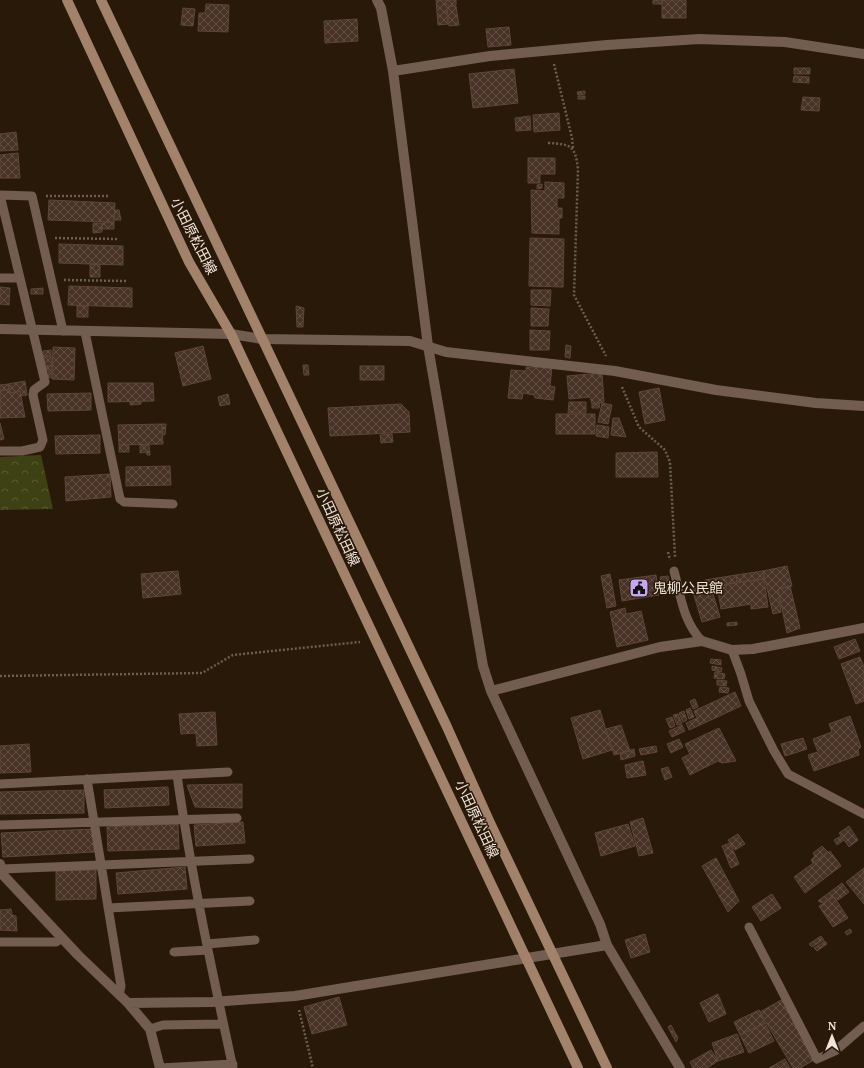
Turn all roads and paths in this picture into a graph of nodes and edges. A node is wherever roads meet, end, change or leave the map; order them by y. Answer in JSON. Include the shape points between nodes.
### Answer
{"nodes":[{"id":1,"x":67,"y":0,"type":"edge"},
{"id":2,"x":101,"y":0,"type":"edge"},
{"id":3,"x":377,"y":0,"type":"edge"},
{"id":4,"x":551,"y":50,"type":"junction"},
{"id":5,"x":864,"y":54,"type":"edge"},
{"id":6,"x":393,"y":71,"type":"junction"},
{"id":7,"x":548,"y":144,"type":"dead end"},
{"id":8,"x":573,"y":148,"type":"junction"},
{"id":9,"x":0,"y":195,"type":"edge"},
{"id":10,"x":32,"y":196,"type":"junction"},
{"id":11,"x":109,"y":196,"type":"dead end"},
{"id":12,"x":0,"y":236,"type":"edge"},
{"id":13,"x":10,"y":236,"type":"junction"},
{"id":14,"x":42,"y":238,"type":"junction"},
{"id":15,"x":116,"y":239,"type":"dead end"},
{"id":16,"x":0,"y":278,"type":"edge"},
{"id":17,"x":20,"y":278,"type":"junction"},
{"id":18,"x":51,"y":280,"type":"junction"},
{"id":19,"x":128,"y":281,"type":"dead end"},
{"id":20,"x":0,"y":329,"type":"edge"},
{"id":21,"x":32,"y":330,"type":"junction"},
{"id":22,"x":63,"y":331,"type":"junction"},
{"id":23,"x":85,"y":332,"type":"junction"},
{"id":24,"x":231,"y":334,"type":"junction"},
{"id":25,"x":262,"y":339,"type":"junction"},
{"id":26,"x":428,"y":346,"type":"junction"},
{"id":27,"x":615,"y":372,"type":"junction"},
{"id":28,"x":864,"y":406,"type":"edge"},
{"id":29,"x":0,"y":452,"type":"edge"},
{"id":30,"x":173,"y":504,"type":"dead end"},
{"id":31,"x":674,"y":572,"type":"joint"},
{"id":32,"x":864,"y":628,"type":"edge"},
{"id":33,"x":376,"y":639,"type":"junction"},
{"id":34,"x":702,"y":640,"type":"junction"},
{"id":35,"x":732,"y":650,"type":"junction"},
{"id":36,"x":0,"y":676,"type":"edge"},
{"id":37,"x":491,"y":691,"type":"junction"},
{"id":38,"x":228,"y":772,"type":"dead end"},
{"id":39,"x":177,"y":775,"type":"junction"},
{"id":40,"x":87,"y":779,"type":"junction"},
{"id":41,"x":0,"y":784,"type":"edge"},
{"id":42,"x":864,"y":814,"type":"edge"},
{"id":43,"x":237,"y":818,"type":"dead end"},
{"id":44,"x":184,"y":819,"type":"junction"},
{"id":45,"x":94,"y":822,"type":"junction"},
{"id":46,"x":0,"y":825,"type":"edge"},
{"id":47,"x":250,"y":859,"type":"dead end"},
{"id":48,"x":191,"y":861,"type":"junction"},
{"id":49,"x":100,"y":865,"type":"junction"},
{"id":50,"x":1,"y":867,"type":"edge"},
{"id":51,"x":250,"y":902,"type":"dead end"},
{"id":52,"x":200,"y":904,"type":"junction"},
{"id":53,"x":108,"y":908,"type":"junction"},
{"id":54,"x":749,"y":927,"type":"dead end"},
{"id":55,"x":62,"y":938,"type":"junction"},
{"id":56,"x":255,"y":940,"type":"dead end"},
{"id":57,"x":0,"y":942,"type":"edge"},
{"id":58,"x":607,"y":945,"type":"junction"},
{"id":59,"x":208,"y":947,"type":"junction"},
{"id":60,"x":174,"y":952,"type":"dead end"},
{"id":61,"x":554,"y":955,"type":"junction"},
{"id":62,"x":527,"y":958,"type":"junction"},
{"id":63,"x":119,"y":995,"type":"junction"},
{"id":64,"x":295,"y":996,"type":"junction"},
{"id":65,"x":218,"y":1001,"type":"junction"},
{"id":66,"x":128,"y":1003,"type":"junction"},
{"id":67,"x":223,"y":1024,"type":"junction"},
{"id":68,"x":864,"y":1026,"type":"edge"},
{"id":69,"x":150,"y":1029,"type":"junction"},
{"id":70,"x":233,"y":1066,"type":"edge"},
{"id":71,"x":160,"y":1068,"type":"edge"},
{"id":72,"x":313,"y":1068,"type":"edge"},
{"id":73,"x":578,"y":1068,"type":"edge"},
{"id":74,"x":607,"y":1068,"type":"edge"},
{"id":75,"x":680,"y":1068,"type":"edge"}],
"edges":[{"from":1,"to":24,"type":"main road","name":"小田原松田線","via":[[189,262]]},
{"from":2,"to":25,"type":"main road","name":"小田原松田線"},
{"from":3,"to":6,"type":"street","via":[[381,8]]},
{"from":4,"to":5,"type":"street","via":[[699,39],[784,42]]},
{"from":4,"to":6,"type":"street","via":[[490,56]]},
{"from":4,"to":8,"type":"path"},
{"from":6,"to":26,"type":"street"},
{"from":7,"to":8,"type":"path","via":[[563,144]]},
{"from":8,"to":27,"type":"path","via":[[578,169],[575,301]]},
{"from":9,"to":10,"type":"lane"},
{"from":9,"to":13,"type":"lane"},
{"from":10,"to":11,"type":"path"},
{"from":10,"to":14,"type":"lane"},
{"from":12,"to":13,"type":"lane"},
{"from":13,"to":17,"type":"lane"},
{"from":14,"to":15,"type":"path"},
{"from":14,"to":18,"type":"lane"},
{"from":16,"to":17,"type":"lane"},
{"from":17,"to":21,"type":"lane"},
{"from":18,"to":19,"type":"path"},
{"from":18,"to":22,"type":"lane"},
{"from":20,"to":21,"type":"street"},
{"from":21,"to":22,"type":"street"},
{"from":21,"to":29,"type":"lane","via":[[45,382],[34,390],[33,395],[43,440],[40,447]]},
{"from":22,"to":23,"type":"street"},
{"from":23,"to":24,"type":"street"},
{"from":23,"to":30,"type":"lane","via":[[120,499],[124,502]]},
{"from":24,"to":25,"type":"street"},
{"from":24,"to":33,"type":"main road","name":"小田原松田線"},
{"from":25,"to":26,"type":"street","via":[[410,341]]},
{"from":25,"to":61,"type":"main road","name":"小田原松田線"},
{"from":26,"to":27,"type":"street","via":[[446,352]]},
{"from":26,"to":37,"type":"street","via":[[482,658]]},
{"from":27,"to":28,"type":"street","via":[[724,391],[816,403]]},
{"from":27,"to":31,"type":"path","via":[[639,427],[665,450],[670,462],[676,561]]},
{"from":31,"to":34,"type":"lane","via":[[685,617]]},
{"from":32,"to":35,"type":"street","via":[[753,649]]},
{"from":33,"to":36,"type":"path","via":[[233,655],[202,673]]},
{"from":33,"to":62,"type":"main road","name":"小田原松田線"},
{"from":34,"to":35,"type":"street"},
{"from":34,"to":37,"type":"street","via":[[660,647]]},
{"from":35,"to":42,"type":"lane","via":[[749,702],[788,774]]},
{"from":37,"to":58,"type":"street","via":[[600,924]]},
{"from":38,"to":39,"type":"lane"},
{"from":39,"to":40,"type":"lane"},
{"from":39,"to":44,"type":"lane"},
{"from":40,"to":41,"type":"lane"},
{"from":40,"to":45,"type":"lane"},
{"from":43,"to":44,"type":"lane"},
{"from":44,"to":45,"type":"lane"},
{"from":44,"to":48,"type":"lane"},
{"from":45,"to":46,"type":"lane"},
{"from":45,"to":49,"type":"lane"},
{"from":47,"to":48,"type":"lane"},
{"from":48,"to":49,"type":"lane"},
{"from":48,"to":52,"type":"lane"},
{"from":49,"to":50,"type":"lane"},
{"from":49,"to":53,"type":"lane"},
{"from":50,"to":55,"type":"street","via":[[3,875]]},
{"from":51,"to":52,"type":"lane"},
{"from":52,"to":53,"type":"lane"},
{"from":52,"to":59,"type":"lane"},
{"from":53,"to":63,"type":"lane","via":[[121,986]]},
{"from":54,"to":68,"type":"lane","via":[[817,1059],[835,1051]]},
{"from":55,"to":57,"type":"lane","via":[[56,942]]},
{"from":55,"to":63,"type":"street"},
{"from":56,"to":59,"type":"lane"},
{"from":58,"to":61,"type":"street"},
{"from":58,"to":75,"type":"street"},
{"from":59,"to":60,"type":"lane"},
{"from":59,"to":65,"type":"lane"},
{"from":61,"to":62,"type":"street"},
{"from":61,"to":74,"type":"main road","name":"小田原松田線"},
{"from":62,"to":64,"type":"street"},
{"from":62,"to":73,"type":"main road","name":"小田原松田線"},
{"from":63,"to":66,"type":"street"},
{"from":64,"to":65,"type":"street"},
{"from":64,"to":72,"type":"path"},
{"from":65,"to":66,"type":"street"},
{"from":65,"to":67,"type":"lane"},
{"from":66,"to":69,"type":"street"},
{"from":67,"to":69,"type":"lane","via":[[163,1025]]},
{"from":67,"to":70,"type":"lane"},
{"from":69,"to":71,"type":"street"},
{"from":70,"to":71,"type":"lane"}]}
